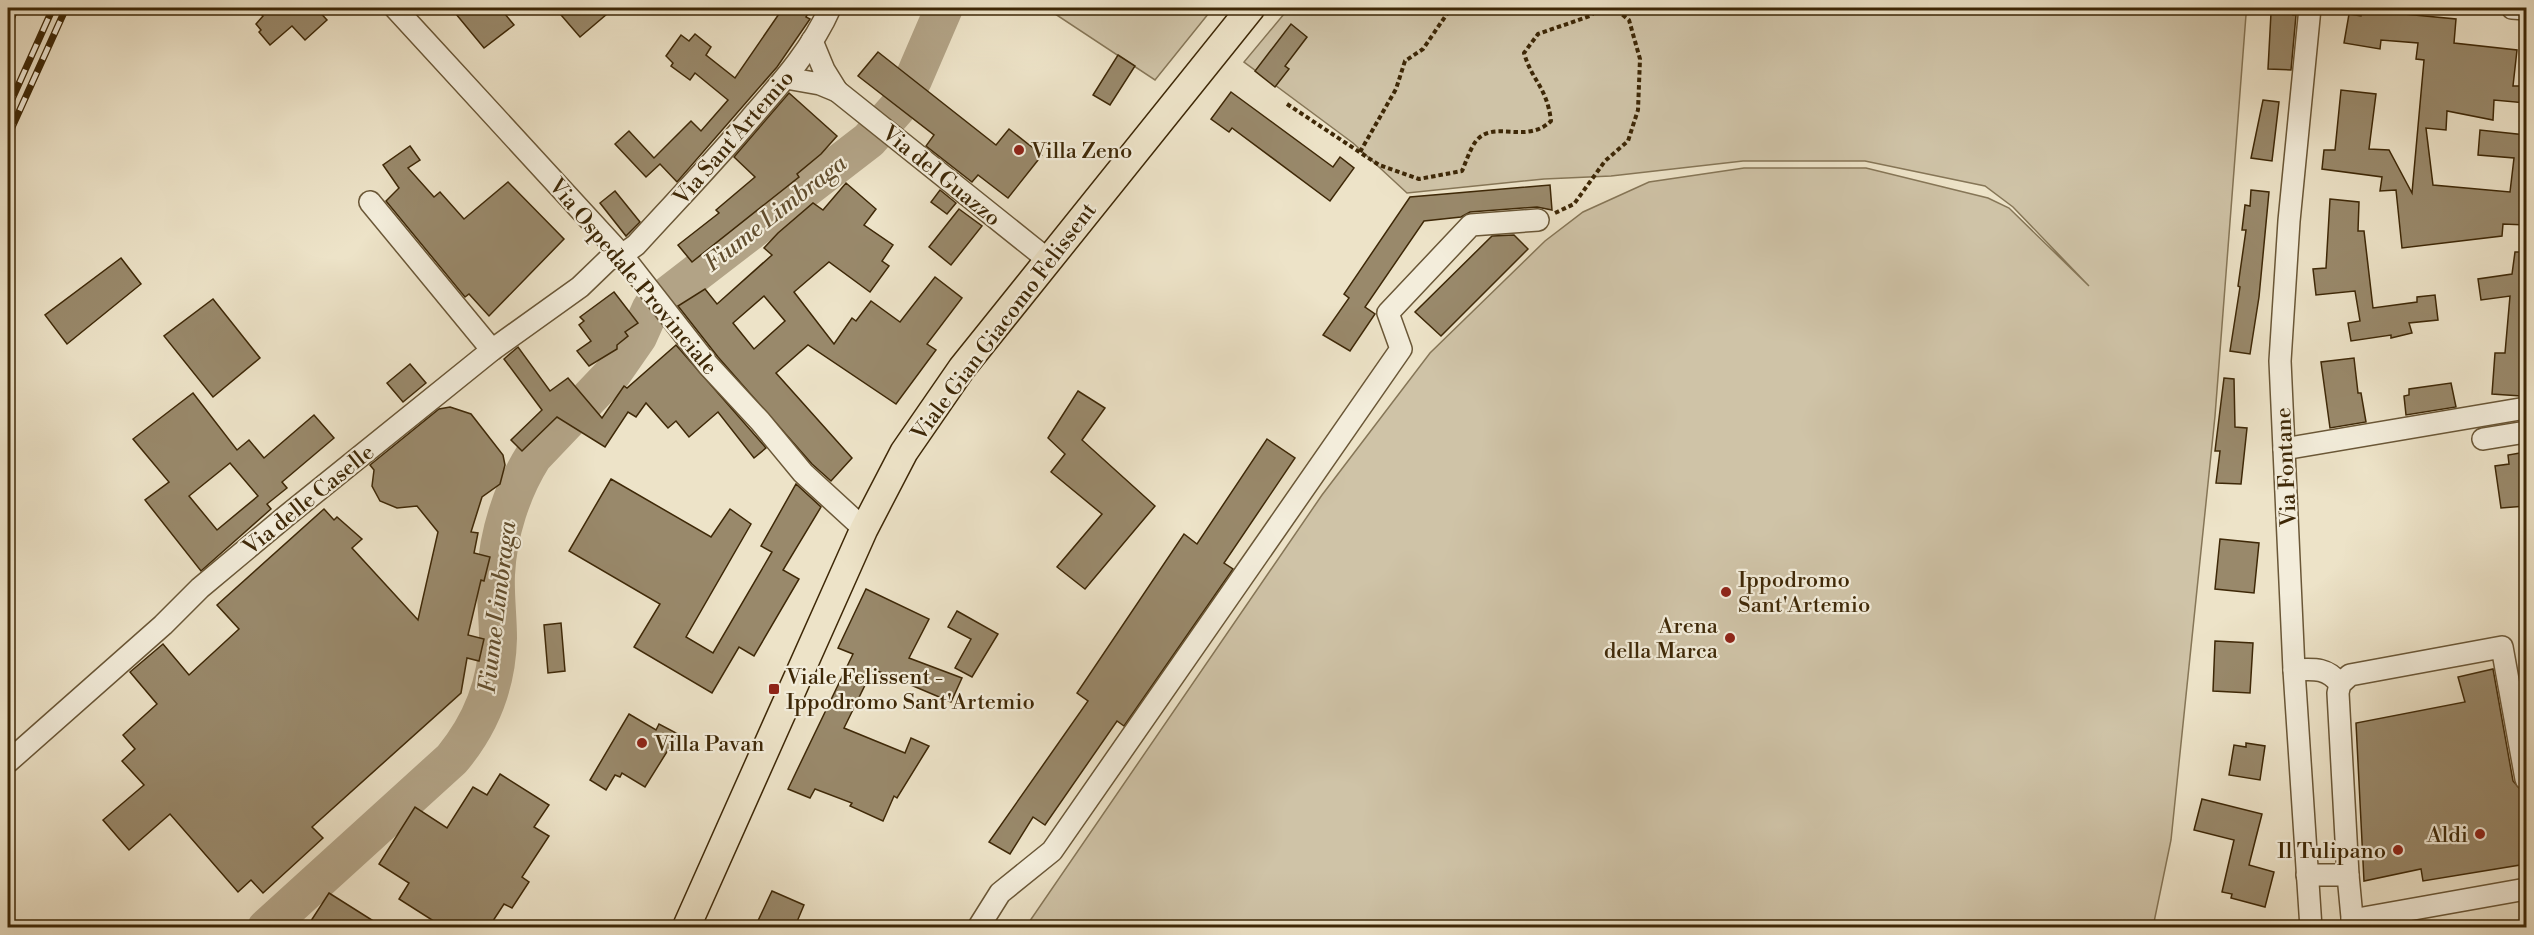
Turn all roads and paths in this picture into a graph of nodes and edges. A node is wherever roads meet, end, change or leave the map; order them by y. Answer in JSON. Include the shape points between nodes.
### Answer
{"nodes":[{"id":1,"x":17,"y":8,"type":"edge"},
{"id":2,"x":830,"y":8,"type":"edge"},
{"id":3,"x":1251,"y":8,"type":"edge"},
{"id":4,"x":1451,"y":8,"type":"edge"},
{"id":5,"x":1599,"y":8,"type":"edge"},
{"id":6,"x":1614,"y":8,"type":"edge"},
{"id":7,"x":2310,"y":8,"type":"edge"},
{"id":8,"x":2512,"y":8,"type":"edge"},
{"id":9,"x":2526,"y":9,"type":"edge"},
{"id":10,"x":408,"y":12,"type":"edge"},
{"id":11,"x":8,"y":32,"type":"edge"},
{"id":12,"x":812,"y":40,"type":"junction"},
{"id":13,"x":786,"y":78,"type":"junction"},
{"id":14,"x":837,"y":91,"type":"junction"},
{"id":15,"x":1287,"y":104,"type":"dead end"},
{"id":16,"x":1360,"y":152,"type":"junction"},
{"id":17,"x":370,"y":202,"type":"dead end"},
{"id":18,"x":1538,"y":220,"type":"joint"},
{"id":19,"x":622,"y":255,"type":"junction"},
{"id":20,"x":1047,"y":259,"type":"junction"},
{"id":21,"x":492,"y":350,"type":"junction"},
{"id":22,"x":2526,"y":408,"type":"edge"},
{"id":23,"x":2526,"y":432,"type":"edge"},
{"id":24,"x":2482,"y":439,"type":"dead end"},
{"id":25,"x":2284,"y":449,"type":"junction"},
{"id":26,"x":864,"y":529,"type":"junction"},
{"id":27,"x":2294,"y":670,"type":"junction"},
{"id":28,"x":2340,"y":684,"type":"junction"},
{"id":29,"x":8,"y":762,"type":"edge"},
{"id":30,"x":2526,"y":778,"type":"edge"},
{"id":31,"x":2307,"y":875,"type":"junction"},
{"id":32,"x":2348,"y":875,"type":"junction"},
{"id":33,"x":2526,"y":889,"type":"edge"},
{"id":34,"x":2353,"y":924,"type":"edge"},
{"id":35,"x":686,"y":927,"type":"edge"},
{"id":36,"x":978,"y":927,"type":"edge"},
{"id":37,"x":2311,"y":927,"type":"edge"}],
"edges":[{"from":1,"to":11,"type":"path"},
{"from":2,"to":12,"type":"street","name":"Via Sant'Artemio"},
{"from":3,"to":20,"type":"main road","name":"Viale Gian Giacomo Felissent"},
{"from":4,"to":16,"type":"path","via":[[1423,49],[1406,62],[1396,89]]},
{"from":5,"to":16,"type":"path","via":[[1590,16],[1538,34],[1524,53],[1548,101],[1551,121],[1541,130],[1491,131],[1476,141],[1462,171],[1419,179],[1378,165]]},
{"from":6,"to":18,"type":"path","via":[[1629,20],[1640,59],[1638,110],[1628,141],[1605,161],[1574,204]]},
{"from":7,"to":25,"type":"street","name":"Via Fontane","via":[[2280,361]]},
{"from":8,"to":9,"type":"street"},
{"from":10,"to":19,"type":"street","name":"Via Ospedale Provinciale"},
{"from":12,"to":13,"type":"street","name":"Via Sant'Artemio"},
{"from":12,"to":14,"type":"street","name":"Via del Guazzo"},
{"from":13,"to":14,"type":"street","name":"Via del Guazzo"},
{"from":13,"to":19,"type":"street","name":"Via Sant'Artemio","via":[[710,166]]},
{"from":14,"to":20,"type":"street","name":"Via del Guazzo"},
{"from":15,"to":16,"type":"path"},
{"from":17,"to":21,"type":"street"},
{"from":18,"to":36,"type":"street","via":[[1471,225],[1388,313],[1401,349],[1052,851],[1000,893]]},
{"from":19,"to":21,"type":"street","name":"Via delle Caselle","via":[[608,260],[580,287]]},
{"from":19,"to":26,"type":"street","name":"Via Ospedale Provinciale","via":[[708,365],[803,473]]},
{"from":20,"to":26,"type":"main road","name":"Viale Gian Giacomo Felissent","via":[[928,414]]},
{"from":21,"to":29,"type":"street","name":"Via delle Caselle","via":[[235,558]]},
{"from":22,"to":25,"type":"street"},
{"from":23,"to":24,"type":"street"},
{"from":25,"to":27,"type":"street","name":"Via Fontane"},
{"from":26,"to":35,"type":"main road","name":"Viale Gian Giacomo Felissent"},
{"from":27,"to":28,"type":"street","via":[[2317,668]]},
{"from":27,"to":31,"type":"street","name":"Via Fontane"},
{"from":28,"to":30,"type":"street","via":[[2361,671],[2502,647]]},
{"from":28,"to":32,"type":"street"},
{"from":31,"to":32,"type":"street"},
{"from":31,"to":37,"type":"street","name":"Via Fontane"},
{"from":32,"to":34,"type":"street"},
{"from":33,"to":34,"type":"street"}]}
